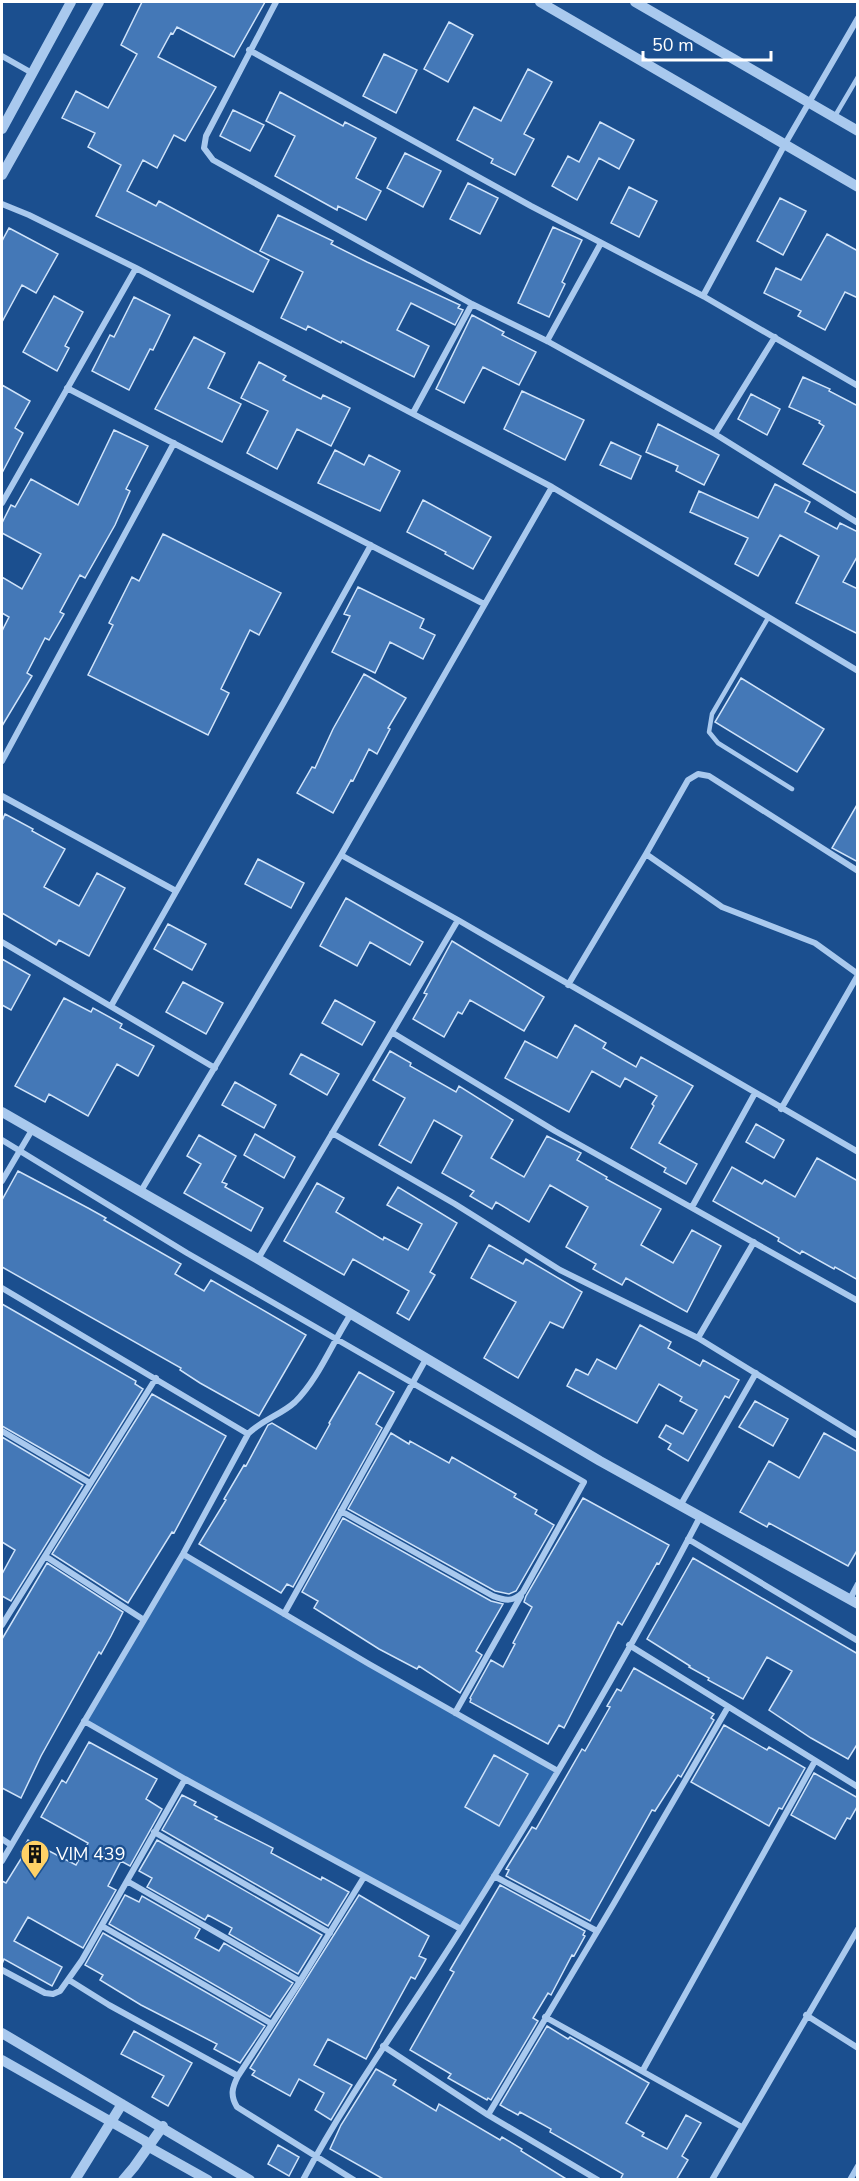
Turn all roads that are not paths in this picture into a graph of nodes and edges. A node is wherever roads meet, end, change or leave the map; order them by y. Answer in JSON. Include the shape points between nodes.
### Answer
{"nodes":[{"id":1,"x":71,"y":2,"type":"edge"},
{"id":2,"x":99,"y":2,"type":"edge"},
{"id":3,"x":276,"y":2,"type":"edge"},
{"id":4,"x":540,"y":2,"type":"edge"},
{"id":5,"x":635,"y":2,"type":"edge"},
{"id":6,"x":858,"y":18,"type":"edge"},
{"id":7,"x":249,"y":50,"type":"junction"},
{"id":8,"x":2,"y":56,"type":"edge"},
{"id":9,"x":32,"y":73,"type":"junction"},
{"id":10,"x":858,"y":77,"type":"edge"},
{"id":11,"x":856,"y":83,"type":"edge"},
{"id":12,"x":810,"y":101,"type":"junction"},
{"id":13,"x":835,"y":117,"type":"junction"},
{"id":14,"x":2,"y":129,"type":"edge"},
{"id":15,"x":858,"y":131,"type":"edge"},
{"id":16,"x":785,"y":144,"type":"junction"},
{"id":17,"x":2,"y":175,"type":"edge"},
{"id":18,"x":858,"y":187,"type":"edge"},
{"id":19,"x":2,"y":204,"type":"edge"},
{"id":20,"x":601,"y":243,"type":"junction"},
{"id":21,"x":136,"y":268,"type":"junction"},
{"id":22,"x":703,"y":296,"type":"junction"},
{"id":23,"x":472,"y":304,"type":"junction"},
{"id":24,"x":775,"y":337,"type":"junction"},
{"id":25,"x":547,"y":341,"type":"junction"},
{"id":26,"x":858,"y":386,"type":"edge"},
{"id":27,"x":67,"y":388,"type":"junction"},
{"id":28,"x":413,"y":413,"type":"junction"},
{"id":29,"x":715,"y":434,"type":"junction"},
{"id":30,"x":174,"y":443,"type":"junction"},
{"id":31,"x":552,"y":487,"type":"junction"},
{"id":32,"x":2,"y":503,"type":"edge"},
{"id":33,"x":858,"y":523,"type":"edge"},
{"id":34,"x":371,"y":545,"type":"junction"},
{"id":35,"x":484,"y":604,"type":"junction"},
{"id":36,"x":768,"y":618,"type":"junction"},
{"id":37,"x":858,"y":671,"type":"edge"},
{"id":38,"x":2,"y":761,"type":"edge"},
{"id":39,"x":792,"y":789,"type":"dead end"},
{"id":40,"x":2,"y":796,"type":"edge"},
{"id":41,"x":646,"y":854,"type":"junction"},
{"id":42,"x":341,"y":855,"type":"junction"},
{"id":43,"x":858,"y":871,"type":"edge"},
{"id":44,"x":176,"y":891,"type":"junction"},
{"id":45,"x":459,"y":921,"type":"junction"},
{"id":46,"x":2,"y":942,"type":"edge"},
{"id":47,"x":858,"y":974,"type":"edge"},
{"id":48,"x":568,"y":985,"type":"junction"},
{"id":49,"x":111,"y":1006,"type":"junction"},
{"id":50,"x":393,"y":1033,"type":"junction"},
{"id":51,"x":215,"y":1068,"type":"junction"},
{"id":52,"x":755,"y":1093,"type":"junction"},
{"id":53,"x":781,"y":1109,"type":"junction"},
{"id":54,"x":2,"y":1112,"type":"edge"},
{"id":55,"x":32,"y":1130,"type":"junction"},
{"id":56,"x":332,"y":1133,"type":"junction"},
{"id":57,"x":2,"y":1140,"type":"edge"},
{"id":58,"x":20,"y":1151,"type":"junction"},
{"id":59,"x":858,"y":1152,"type":"edge"},
{"id":60,"x":2,"y":1181,"type":"edge"},
{"id":61,"x":141,"y":1191,"type":"junction"},
{"id":62,"x":692,"y":1207,"type":"junction"},
{"id":63,"x":753,"y":1242,"type":"junction"},
{"id":64,"x":258,"y":1259,"type":"junction"},
{"id":65,"x":2,"y":1288,"type":"edge"},
{"id":66,"x":858,"y":1301,"type":"edge"},
{"id":67,"x":351,"y":1314,"type":"junction"},
{"id":68,"x":698,"y":1338,"type":"junction"},
{"id":69,"x":334,"y":1340,"type":"junction"},
{"id":70,"x":426,"y":1359,"type":"junction"},
{"id":71,"x":756,"y":1373,"type":"junction"},
{"id":72,"x":156,"y":1378,"type":"junction"},
{"id":73,"x":412,"y":1384,"type":"junction"},
{"id":74,"x":2,"y":1431,"type":"edge"},
{"id":75,"x":856,"y":1432,"type":"edge"},
{"id":76,"x":248,"y":1434,"type":"junction"},
{"id":77,"x":90,"y":1483,"type":"junction"},
{"id":78,"x":680,"y":1506,"type":"junction"},
{"id":79,"x":341,"y":1512,"type":"junction"},
{"id":80,"x":700,"y":1517,"type":"junction"},
{"id":81,"x":688,"y":1539,"type":"junction"},
{"id":82,"x":183,"y":1554,"type":"junction"},
{"id":83,"x":45,"y":1556,"type":"junction"},
{"id":84,"x":858,"y":1584,"type":"edge"},
{"id":85,"x":524,"y":1592,"type":"junction"},
{"id":86,"x":854,"y":1602,"type":"edge"},
{"id":87,"x":284,"y":1614,"type":"junction"},
{"id":88,"x":144,"y":1620,"type":"junction"},
{"id":89,"x":2,"y":1625,"type":"edge"},
{"id":90,"x":858,"y":1641,"type":"edge"},
{"id":91,"x":629,"y":1645,"type":"junction"},
{"id":92,"x":728,"y":1707,"type":"junction"},
{"id":93,"x":455,"y":1713,"type":"junction"},
{"id":94,"x":84,"y":1721,"type":"junction"},
{"id":95,"x":815,"y":1761,"type":"junction"},
{"id":96,"x":558,"y":1771,"type":"junction"},
{"id":97,"x":185,"y":1779,"type":"junction"},
{"id":98,"x":858,"y":1786,"type":"edge"},
{"id":99,"x":154,"y":1832,"type":"junction"},
{"id":100,"x":2,"y":1839,"type":"edge"},
{"id":101,"x":11,"y":1845,"type":"junction"},
{"id":102,"x":2,"y":1861,"type":"edge"},
{"id":103,"x":494,"y":1876,"type":"junction"},
{"id":104,"x":364,"y":1877,"type":"junction"},
{"id":105,"x":127,"y":1881,"type":"junction"},
{"id":106,"x":102,"y":1926,"type":"junction"},
{"id":107,"x":461,"y":1929,"type":"junction"},
{"id":108,"x":858,"y":1929,"type":"edge"},
{"id":109,"x":597,"y":1931,"type":"junction"},
{"id":110,"x":330,"y":1934,"type":"junction"},
{"id":111,"x":2,"y":1970,"type":"edge"},
{"id":112,"x":69,"y":1980,"type":"junction"},
{"id":113,"x":300,"y":1982,"type":"junction"},
{"id":114,"x":806,"y":2015,"type":"junction"},
{"id":115,"x":545,"y":2017,"type":"junction"},
{"id":116,"x":272,"y":2024,"type":"junction"},
{"id":117,"x":2,"y":2033,"type":"edge"},
{"id":118,"x":383,"y":2046,"type":"junction"},
{"id":119,"x":858,"y":2048,"type":"edge"},
{"id":120,"x":2,"y":2060,"type":"edge"},
{"id":121,"x":643,"y":2070,"type":"junction"},
{"id":122,"x":238,"y":2076,"type":"junction"},
{"id":123,"x":122,"y":2104,"type":"junction"},
{"id":124,"x":488,"y":2115,"type":"junction"},
{"id":125,"x":112,"y":2122,"type":"junction"},
{"id":126,"x":163,"y":2126,"type":"junction"},
{"id":127,"x":742,"y":2127,"type":"junction"},
{"id":128,"x":149,"y":2147,"type":"junction"},
{"id":129,"x":315,"y":2157,"type":"junction"},
{"id":130,"x":858,"y":2166,"type":"edge"},
{"id":131,"x":852,"y":2179,"type":"edge"},
{"id":132,"x":75,"y":2180,"type":"edge"},
{"id":133,"x":123,"y":2180,"type":"edge"},
{"id":134,"x":208,"y":2180,"type":"edge"},
{"id":135,"x":250,"y":2180,"type":"edge"},
{"id":136,"x":303,"y":2180,"type":"edge"},
{"id":137,"x":354,"y":2180,"type":"edge"},
{"id":138,"x":598,"y":2180,"type":"edge"},
{"id":139,"x":711,"y":2180,"type":"edge"}],
"edges":[{"from":1,"to":9,"type":"street"},
{"from":2,"to":17,"type":"street"},
{"from":3,"to":7,"type":"street"},
{"from":4,"to":16,"type":"street"},
{"from":5,"to":12,"type":"street"},
{"from":6,"to":12,"type":"street"},
{"from":7,"to":20,"type":"street"},
{"from":7,"to":23,"type":"street","via":[[206,136],[204,148],[213,160]]},
{"from":8,"to":9,"type":"street"},
{"from":9,"to":14,"type":"street"},
{"from":10,"to":11,"type":"lane"},
{"from":11,"to":13,"type":"lane"},
{"from":12,"to":13,"type":"street"},
{"from":12,"to":16,"type":"street"},
{"from":13,"to":15,"type":"street"},
{"from":16,"to":18,"type":"street"},
{"from":16,"to":22,"type":"street"},
{"from":19,"to":21,"type":"street"},
{"from":20,"to":22,"type":"street"},
{"from":20,"to":25,"type":"street"},
{"from":21,"to":27,"type":"street"},
{"from":21,"to":28,"type":"street"},
{"from":22,"to":24,"type":"street"},
{"from":23,"to":25,"type":"street"},
{"from":23,"to":28,"type":"street"},
{"from":24,"to":26,"type":"street"},
{"from":24,"to":29,"type":"street"},
{"from":25,"to":29,"type":"street"},
{"from":27,"to":30,"type":"street"},
{"from":27,"to":32,"type":"street"},
{"from":28,"to":31,"type":"street"},
{"from":29,"to":33,"type":"street"},
{"from":30,"to":34,"type":"street"},
{"from":30,"to":38,"type":"street"},
{"from":31,"to":35,"type":"street"},
{"from":31,"to":36,"type":"street"},
{"from":34,"to":35,"type":"street"},
{"from":34,"to":44,"type":"street"},
{"from":35,"to":42,"type":"street"},
{"from":36,"to":37,"type":"street"},
{"from":36,"to":39,"type":"lane","via":[[712,714],[709,732],[718,743]]},
{"from":40,"to":44,"type":"street"},
{"from":41,"to":43,"type":"street","via":[[688,780],[698,774],[709,776]]},
{"from":41,"to":47,"type":"street","via":[[722,907],[815,943]]},
{"from":41,"to":48,"type":"street"},
{"from":42,"to":45,"type":"street"},
{"from":42,"to":51,"type":"street"},
{"from":44,"to":49,"type":"street"},
{"from":45,"to":48,"type":"street"},
{"from":45,"to":50,"type":"street"},
{"from":46,"to":49,"type":"street"},
{"from":47,"to":53,"type":"street"},
{"from":48,"to":52,"type":"street"},
{"from":49,"to":51,"type":"street"},
{"from":50,"to":56,"type":"street"},
{"from":50,"to":62,"type":"street","via":[[555,1131]]},
{"from":51,"to":61,"type":"street"},
{"from":52,"to":53,"type":"street"},
{"from":52,"to":62,"type":"street"},
{"from":53,"to":59,"type":"street"},
{"from":54,"to":55,"type":"street"},
{"from":55,"to":58,"type":"street"},
{"from":55,"to":61,"type":"street"},
{"from":56,"to":64,"type":"street"},
{"from":56,"to":68,"type":"street","via":[[560,1270]]},
{"from":57,"to":58,"type":"street"},
{"from":58,"to":60,"type":"street"},
{"from":58,"to":69,"type":"street"},
{"from":61,"to":64,"type":"street"},
{"from":62,"to":63,"type":"street"},
{"from":63,"to":66,"type":"street"},
{"from":63,"to":68,"type":"street"},
{"from":64,"to":67,"type":"street"},
{"from":65,"to":72,"type":"street"},
{"from":67,"to":69,"type":"street"},
{"from":67,"to":70,"type":"street"},
{"from":68,"to":71,"type":"street"},
{"from":69,"to":73,"type":"street"},
{"from":69,"to":76,"type":"street","via":[[309,1387],[292,1404],[260,1422]]},
{"from":70,"to":73,"type":"street"},
{"from":70,"to":78,"type":"street"},
{"from":71,"to":75,"type":"street"},
{"from":71,"to":78,"type":"street"},
{"from":72,"to":76,"type":"street"},
{"from":72,"to":77,"type":"street"},
{"from":73,"to":79,"type":"street"},
{"from":73,"to":85,"type":"street","via":[[584,1482]]},
{"from":74,"to":77,"type":"street"},
{"from":76,"to":82,"type":"street"},
{"from":77,"to":83,"type":"street"},
{"from":78,"to":80,"type":"street"},
{"from":79,"to":85,"type":"street","via":[[493,1596],[516,1599]]},
{"from":79,"to":87,"type":"street"},
{"from":80,"to":81,"type":"street"},
{"from":80,"to":86,"type":"street"},
{"from":81,"to":90,"type":"street"},
{"from":81,"to":91,"type":"street"},
{"from":82,"to":87,"type":"street"},
{"from":82,"to":88,"type":"street"},
{"from":83,"to":88,"type":"street"},
{"from":83,"to":89,"type":"street"},
{"from":84,"to":86,"type":"street"},
{"from":85,"to":93,"type":"street"},
{"from":87,"to":93,"type":"street"},
{"from":88,"to":94,"type":"street"},
{"from":91,"to":92,"type":"street"},
{"from":91,"to":96,"type":"street"},
{"from":92,"to":95,"type":"street"},
{"from":92,"to":109,"type":"street"},
{"from":93,"to":96,"type":"street"},
{"from":94,"to":97,"type":"street"},
{"from":94,"to":101,"type":"street"},
{"from":95,"to":98,"type":"street"},
{"from":95,"to":121,"type":"street"},
{"from":96,"to":103,"type":"street"},
{"from":97,"to":99,"type":"street"},
{"from":97,"to":104,"type":"street"},
{"from":99,"to":105,"type":"street"},
{"from":99,"to":110,"type":"street"},
{"from":100,"to":101,"type":"street"},
{"from":101,"to":102,"type":"street"},
{"from":103,"to":107,"type":"street"},
{"from":103,"to":109,"type":"street"},
{"from":104,"to":107,"type":"street"},
{"from":104,"to":110,"type":"street"},
{"from":105,"to":106,"type":"street"},
{"from":105,"to":113,"type":"street"},
{"from":106,"to":112,"type":"street"},
{"from":106,"to":116,"type":"street"},
{"from":107,"to":118,"type":"street"},
{"from":108,"to":114,"type":"street"},
{"from":109,"to":115,"type":"street"},
{"from":110,"to":113,"type":"street"},
{"from":111,"to":112,"type":"street","via":[[45,1993],[60,1991]]},
{"from":112,"to":122,"type":"street"},
{"from":113,"to":116,"type":"street"},
{"from":114,"to":119,"type":"street"},
{"from":114,"to":127,"type":"street"},
{"from":115,"to":121,"type":"street"},
{"from":115,"to":124,"type":"street"},
{"from":116,"to":122,"type":"street"},
{"from":117,"to":123,"type":"street"},
{"from":118,"to":124,"type":"street"},
{"from":118,"to":129,"type":"street"},
{"from":120,"to":125,"type":"street"},
{"from":121,"to":127,"type":"street"},
{"from":122,"to":129,"type":"street","via":[[232,2089],[237,2107]]},
{"from":123,"to":125,"type":"street"},
{"from":123,"to":126,"type":"street"},
{"from":124,"to":138,"type":"street"},
{"from":125,"to":128,"type":"street"},
{"from":125,"to":132,"type":"street"},
{"from":126,"to":128,"type":"street"},
{"from":126,"to":135,"type":"street"},
{"from":127,"to":139,"type":"street"},
{"from":128,"to":133,"type":"street"},
{"from":128,"to":134,"type":"street"},
{"from":129,"to":136,"type":"street"},
{"from":129,"to":137,"type":"street"},
{"from":130,"to":131,"type":"street"}]}
